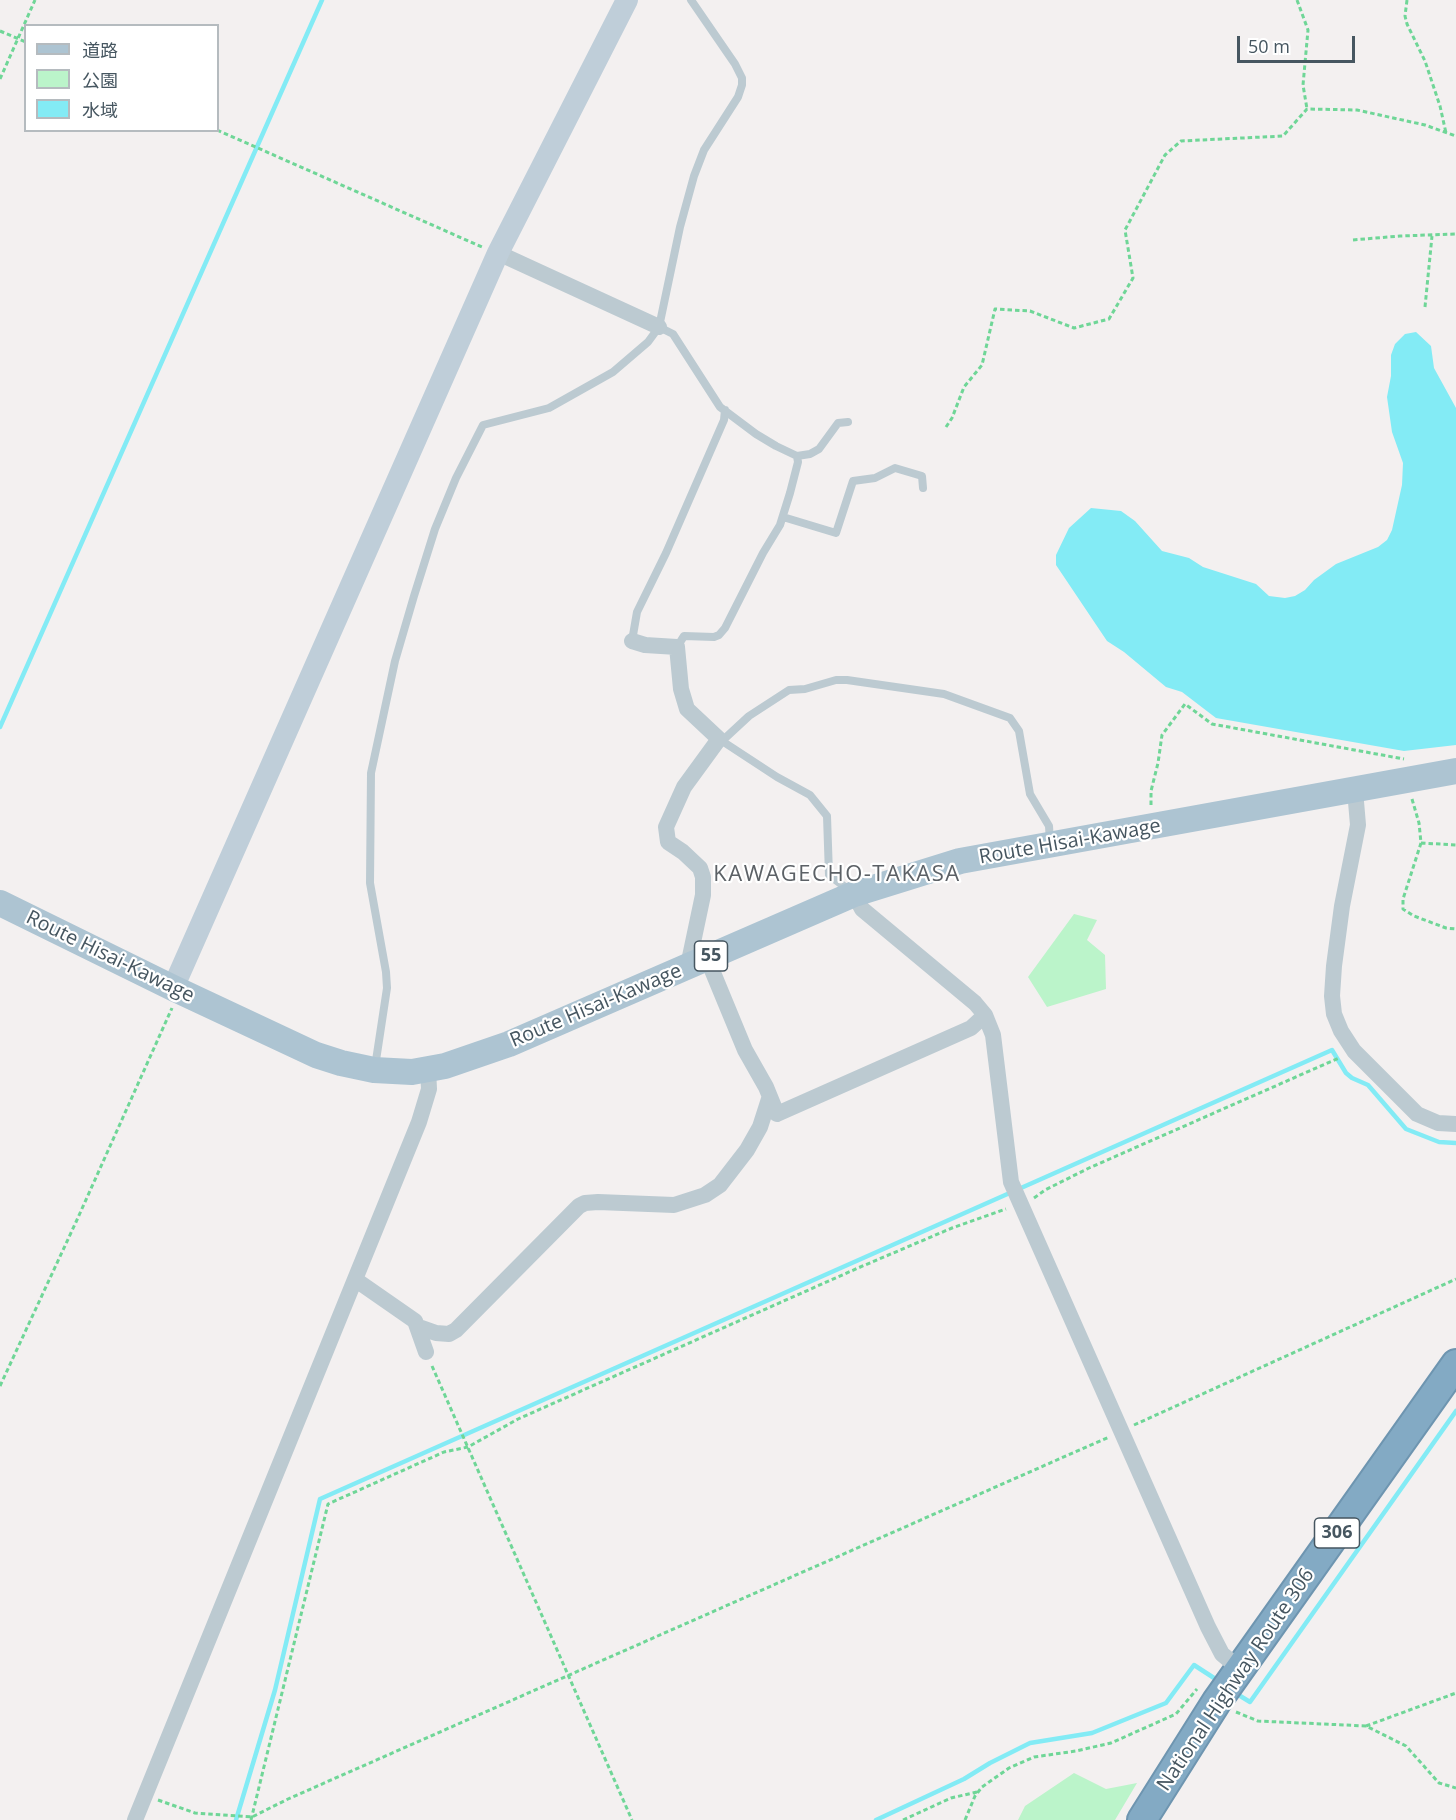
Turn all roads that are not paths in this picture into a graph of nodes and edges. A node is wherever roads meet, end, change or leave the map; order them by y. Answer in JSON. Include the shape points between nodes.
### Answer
{"nodes":[{"id":1,"x":627,"y":0,"type":"edge"},
{"id":2,"x":691,"y":0,"type":"edge"},
{"id":3,"x":498,"y":253,"type":"junction"},
{"id":4,"x":659,"y":327,"type":"junction"},
{"id":5,"x":724,"y":410,"type":"junction"},
{"id":6,"x":848,"y":422,"type":"dead end"},
{"id":7,"x":797,"y":456,"type":"junction"},
{"id":8,"x":923,"y":488,"type":"dead end"},
{"id":9,"x":783,"y":517,"type":"junction"},
{"id":10,"x":632,"y":641,"type":"joint"},
{"id":11,"x":676,"y":647,"type":"junction"},
{"id":12,"x":720,"y":740,"type":"junction"},
{"id":13,"x":1456,"y":771,"type":"edge"},
{"id":14,"x":1355,"y":790,"type":"junction"},
{"id":15,"x":1050,"y":845,"type":"junction"},
{"id":16,"x":854,"y":894,"type":"junction"},
{"id":17,"x":0,"y":903,"type":"edge"},
{"id":18,"x":697,"y":962,"type":"junction"},
{"id":19,"x":176,"y":990,"type":"junction"},
{"id":20,"x":985,"y":1015,"type":"junction"},
{"id":21,"x":428,"y":1069,"type":"junction"},
{"id":22,"x":374,"y":1070,"type":"junction"},
{"id":23,"x":769,"y":1099,"type":"junction"},
{"id":24,"x":1456,"y":1124,"type":"edge"},
{"id":25,"x":356,"y":1280,"type":"junction"},
{"id":26,"x":419,"y":1327,"type":"junction"},
{"id":27,"x":426,"y":1352,"type":"road end"},
{"id":28,"x":1456,"y":1364,"type":"edge"},
{"id":29,"x":1240,"y":1669,"type":"junction"},
{"id":30,"x":135,"y":1820,"type":"edge"},
{"id":31,"x":1142,"y":1820,"type":"edge"}],
"edges":[{"from":1,"to":3,"type":"street"},
{"from":2,"to":4,"type":"lane","via":[[735,64],[742,85],[704,150],[694,176]]},
{"from":3,"to":4,"type":"street"},
{"from":3,"to":19,"type":"street"},
{"from":4,"to":5,"type":"lane","via":[[673,334]]},
{"from":4,"to":22,"type":"lane","via":[[648,342],[613,372],[549,408],[483,425],[435,529],[395,661],[371,773],[370,883],[387,988]]},
{"from":5,"to":7,"type":"lane","via":[[756,434]]},
{"from":5,"to":10,"type":"lane","via":[[724,420],[637,612]]},
{"from":6,"to":7,"type":"lane","via":[[838,423],[815,452]]},
{"from":7,"to":9,"type":"lane"},
{"from":8,"to":9,"type":"lane","via":[[922,476],[895,468],[875,478],[853,482],[836,532]]},
{"from":9,"to":11,"type":"lane","via":[[725,628],[714,637],[684,636]]},
{"from":10,"to":11,"type":"street"},
{"from":11,"to":12,"type":"street","via":[[687,709]]},
{"from":12,"to":15,"type":"lane","via":[[789,690],[836,680],[944,694],[1010,718],[1019,731],[1030,794],[1049,826]]},
{"from":12,"to":16,"type":"lane","via":[[810,795],[827,816],[829,875]]},
{"from":12,"to":18,"type":"street","via":[[684,787],[666,827],[668,842],[700,868],[703,895]]},
{"from":13,"to":14,"type":"main road","name":"Route Hisai-Kawage","number":"55","via":[[1408,770]]},
{"from":14,"to":15,"type":"main road","name":"Route Hisai-Kawage","number":"55"},
{"from":14,"to":24,"type":"street","via":[[1358,825],[1334,966],[1334,1014],[1354,1051],[1417,1114],[1438,1123]]},
{"from":15,"to":16,"type":"main road","name":"Route Hisai-Kawage","number":"55","via":[[960,861]]},
{"from":16,"to":18,"type":"main road","name":"Route Hisai-Kawage","number":"55"},
{"from":16,"to":20,"type":"street","via":[[862,909]]},
{"from":17,"to":19,"type":"main road","name":"Route Hisai-Kawage","number":"55"},
{"from":18,"to":21,"type":"main road","name":"Route Hisai-Kawage","number":"55","via":[[509,1044]]},
{"from":18,"to":23,"type":"street"},
{"from":19,"to":22,"type":"main road","name":"Route Hisai-Kawage","number":"55","via":[[316,1055]]},
{"from":20,"to":23,"type":"street","via":[[971,1028],[777,1114]]},
{"from":20,"to":29,"type":"street","via":[[993,1035],[1017,1196],[1208,1627],[1222,1654]]},
{"from":21,"to":22,"type":"main road","name":"Route Hisai-Kawage","number":"55"},
{"from":21,"to":25,"type":"street","via":[[429,1089],[419,1122]]},
{"from":23,"to":26,"type":"street","via":[[747,1150],[720,1185],[705,1195],[674,1204],[585,1203],[456,1330],[436,1333]]},
{"from":25,"to":26,"type":"street","via":[[416,1321]]},
{"from":25,"to":30,"type":"street"},
{"from":26,"to":27,"type":"street"},
{"from":28,"to":29,"type":"highway","name":"National Highway Route 306","number":"306"},
{"from":29,"to":31,"type":"highway","name":"National Highway Route 306","number":"306","via":[[1209,1692]]}]}
